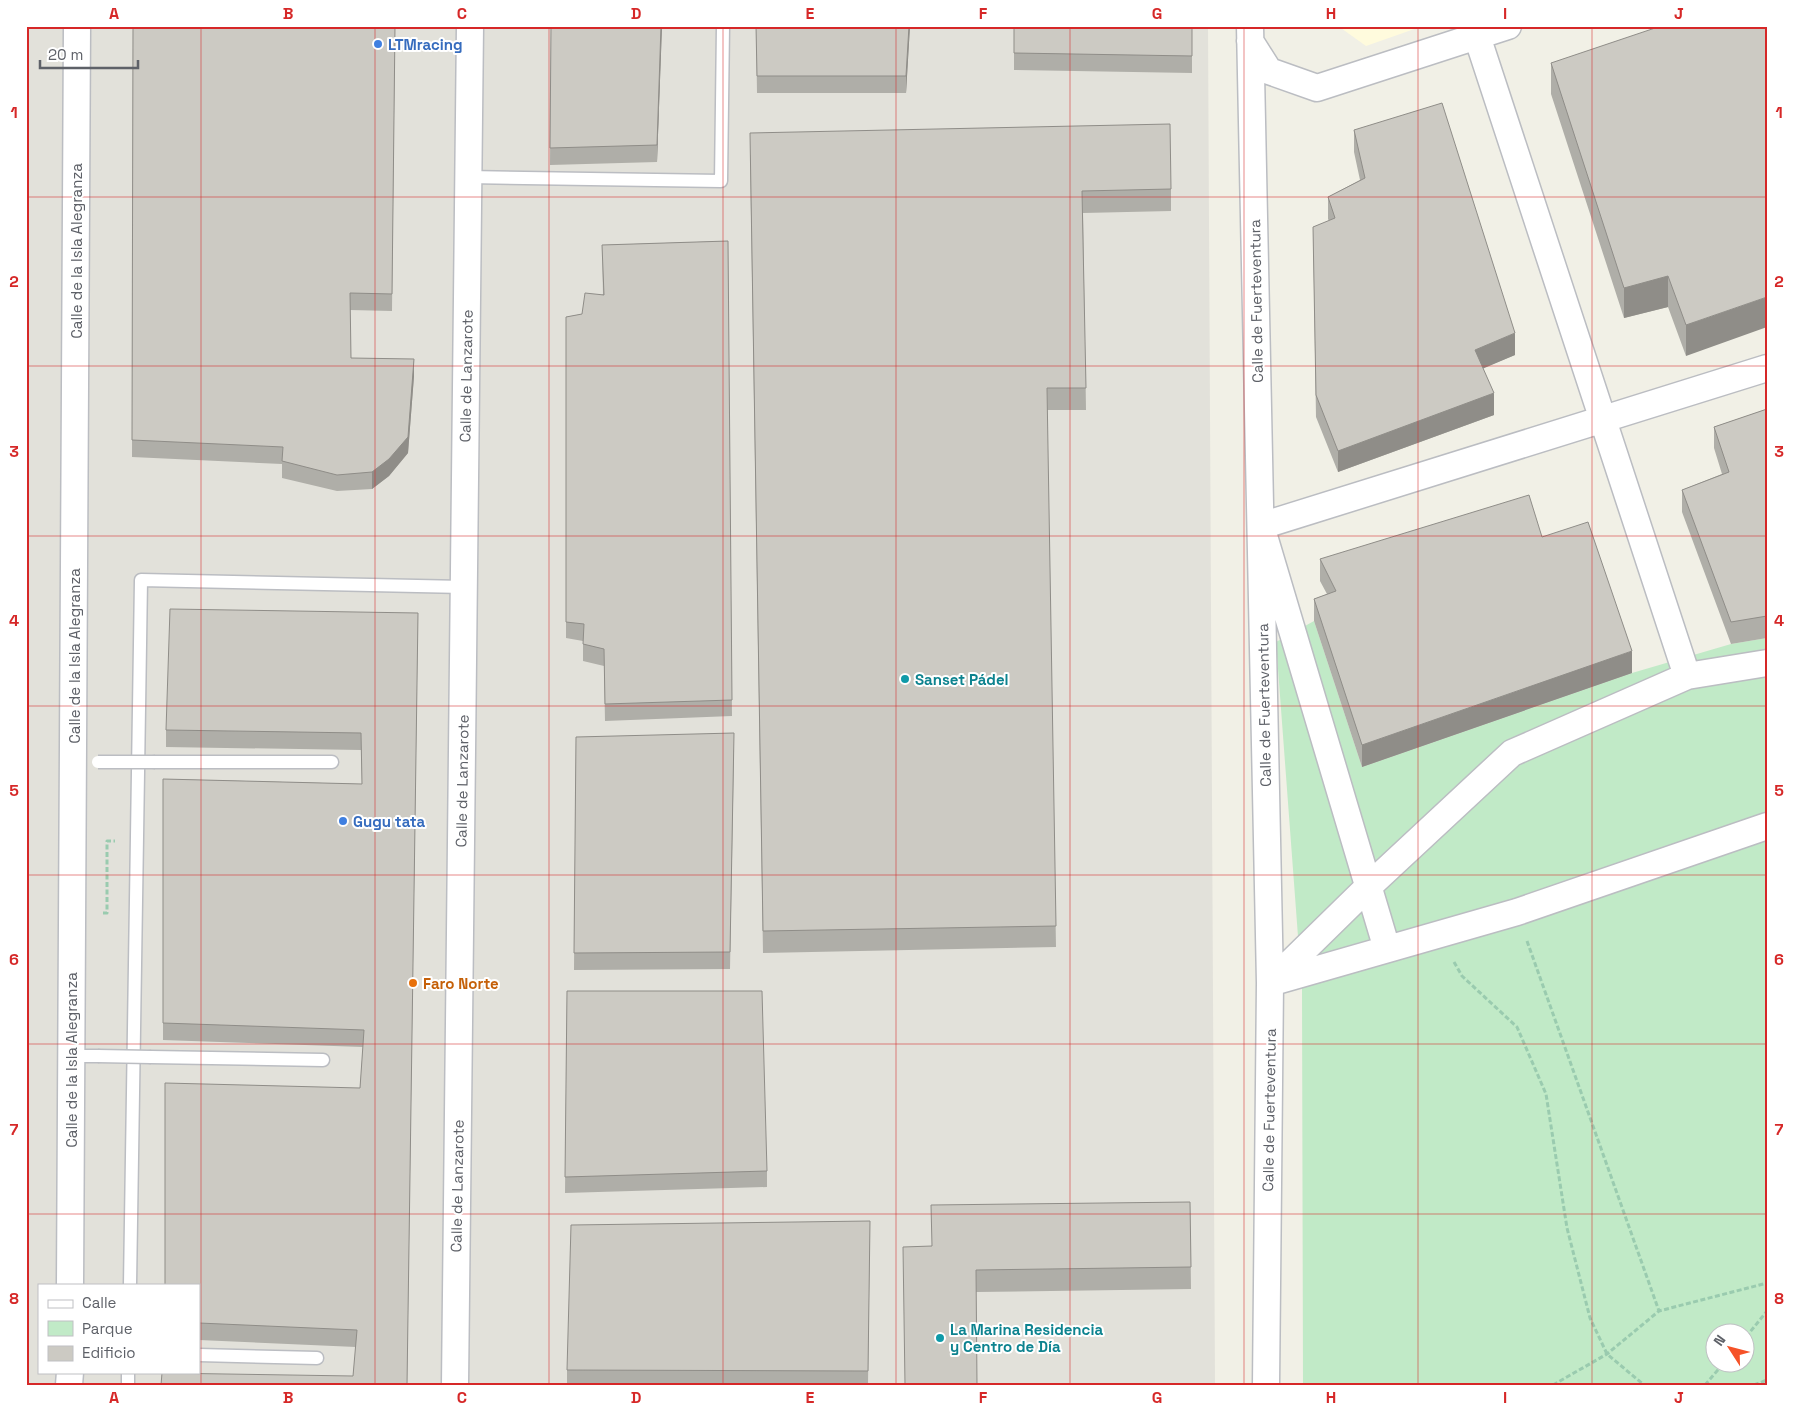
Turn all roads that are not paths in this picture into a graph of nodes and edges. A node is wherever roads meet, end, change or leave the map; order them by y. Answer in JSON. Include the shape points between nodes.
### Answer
{"nodes":[{"id":1,"x":77,"y":26,"type":"edge"},
{"id":2,"x":470,"y":26,"type":"edge"},
{"id":3,"x":723,"y":26,"type":"edge"},
{"id":4,"x":1508,"y":26,"type":"edge"},
{"id":5,"x":1250,"y":34,"type":"edge"},
{"id":6,"x":1477,"y":36,"type":"junction"},
{"id":7,"x":468,"y":177,"type":"junction"},
{"id":8,"x":1767,"y":368,"type":"edge"},
{"id":9,"x":1604,"y":419,"type":"junction"},
{"id":10,"x":1260,"y":526,"type":"junction"},
{"id":11,"x":464,"y":587,"type":"junction"},
{"id":12,"x":1767,"y":663,"type":"edge"},
{"id":13,"x":1687,"y":676,"type":"junction"},
{"id":14,"x":86,"y":762,"type":"junction"},
{"id":15,"x":332,"y":762,"type":"dead end"},
{"id":16,"x":1767,"y":826,"type":"edge"},
{"id":17,"x":1368,"y":887,"type":"junction"},
{"id":18,"x":1388,"y":949,"type":"junction"},
{"id":19,"x":1270,"y":983,"type":"junction"},
{"id":20,"x":72,"y":1056,"type":"junction"},
{"id":21,"x":323,"y":1060,"type":"dead end"},
{"id":22,"x":70,"y":1284,"type":"edge"},
{"id":23,"x":130,"y":1284,"type":"edge"},
{"id":24,"x":200,"y":1355,"type":"edge"},
{"id":25,"x":317,"y":1358,"type":"dead end"},
{"id":26,"x":455,"y":1385,"type":"edge"},
{"id":27,"x":1266,"y":1385,"type":"edge"}],
"edges":[{"from":1,"to":14,"type":"street","name":"Calle de la Isla Alegranza"},
{"from":2,"to":7,"type":"street","name":"Calle de Lanzarote"},
{"from":3,"to":7,"type":"lane","via":[[721,181]]},
{"from":4,"to":6,"type":"street"},
{"from":5,"to":6,"type":"street","via":[[1269,71],[1317,88]]},
{"from":5,"to":10,"type":"street","name":"Calle de Fuerteventura"},
{"from":6,"to":9,"type":"street"},
{"from":7,"to":11,"type":"street","name":"Calle de Lanzarote"},
{"from":8,"to":9,"type":"street"},
{"from":9,"to":10,"type":"street"},
{"from":9,"to":13,"type":"street"},
{"from":10,"to":17,"type":"street"},
{"from":10,"to":19,"type":"street","name":"Calle de Fuerteventura"},
{"from":11,"to":23,"type":"lane","via":[[141,580]]},
{"from":11,"to":26,"type":"street","name":"Calle de Lanzarote"},
{"from":12,"to":13,"type":"street"},
{"from":13,"to":17,"type":"street","via":[[1512,753]]},
{"from":14,"to":15,"type":"lane","bridge":true},
{"from":14,"to":20,"type":"street","name":"Calle de la Isla Alegranza","via":[[72,913]]},
{"from":16,"to":18,"type":"street","via":[[1517,912]]},
{"from":17,"to":18,"type":"street"},
{"from":17,"to":19,"type":"street"},
{"from":18,"to":19,"type":"street"},
{"from":19,"to":27,"type":"street","name":"Calle de Fuerteventura"},
{"from":20,"to":21,"type":"lane","bridge":true},
{"from":20,"to":22,"type":"street","name":"Calle de la Isla Alegranza"},
{"from":24,"to":25,"type":"lane"}]}
